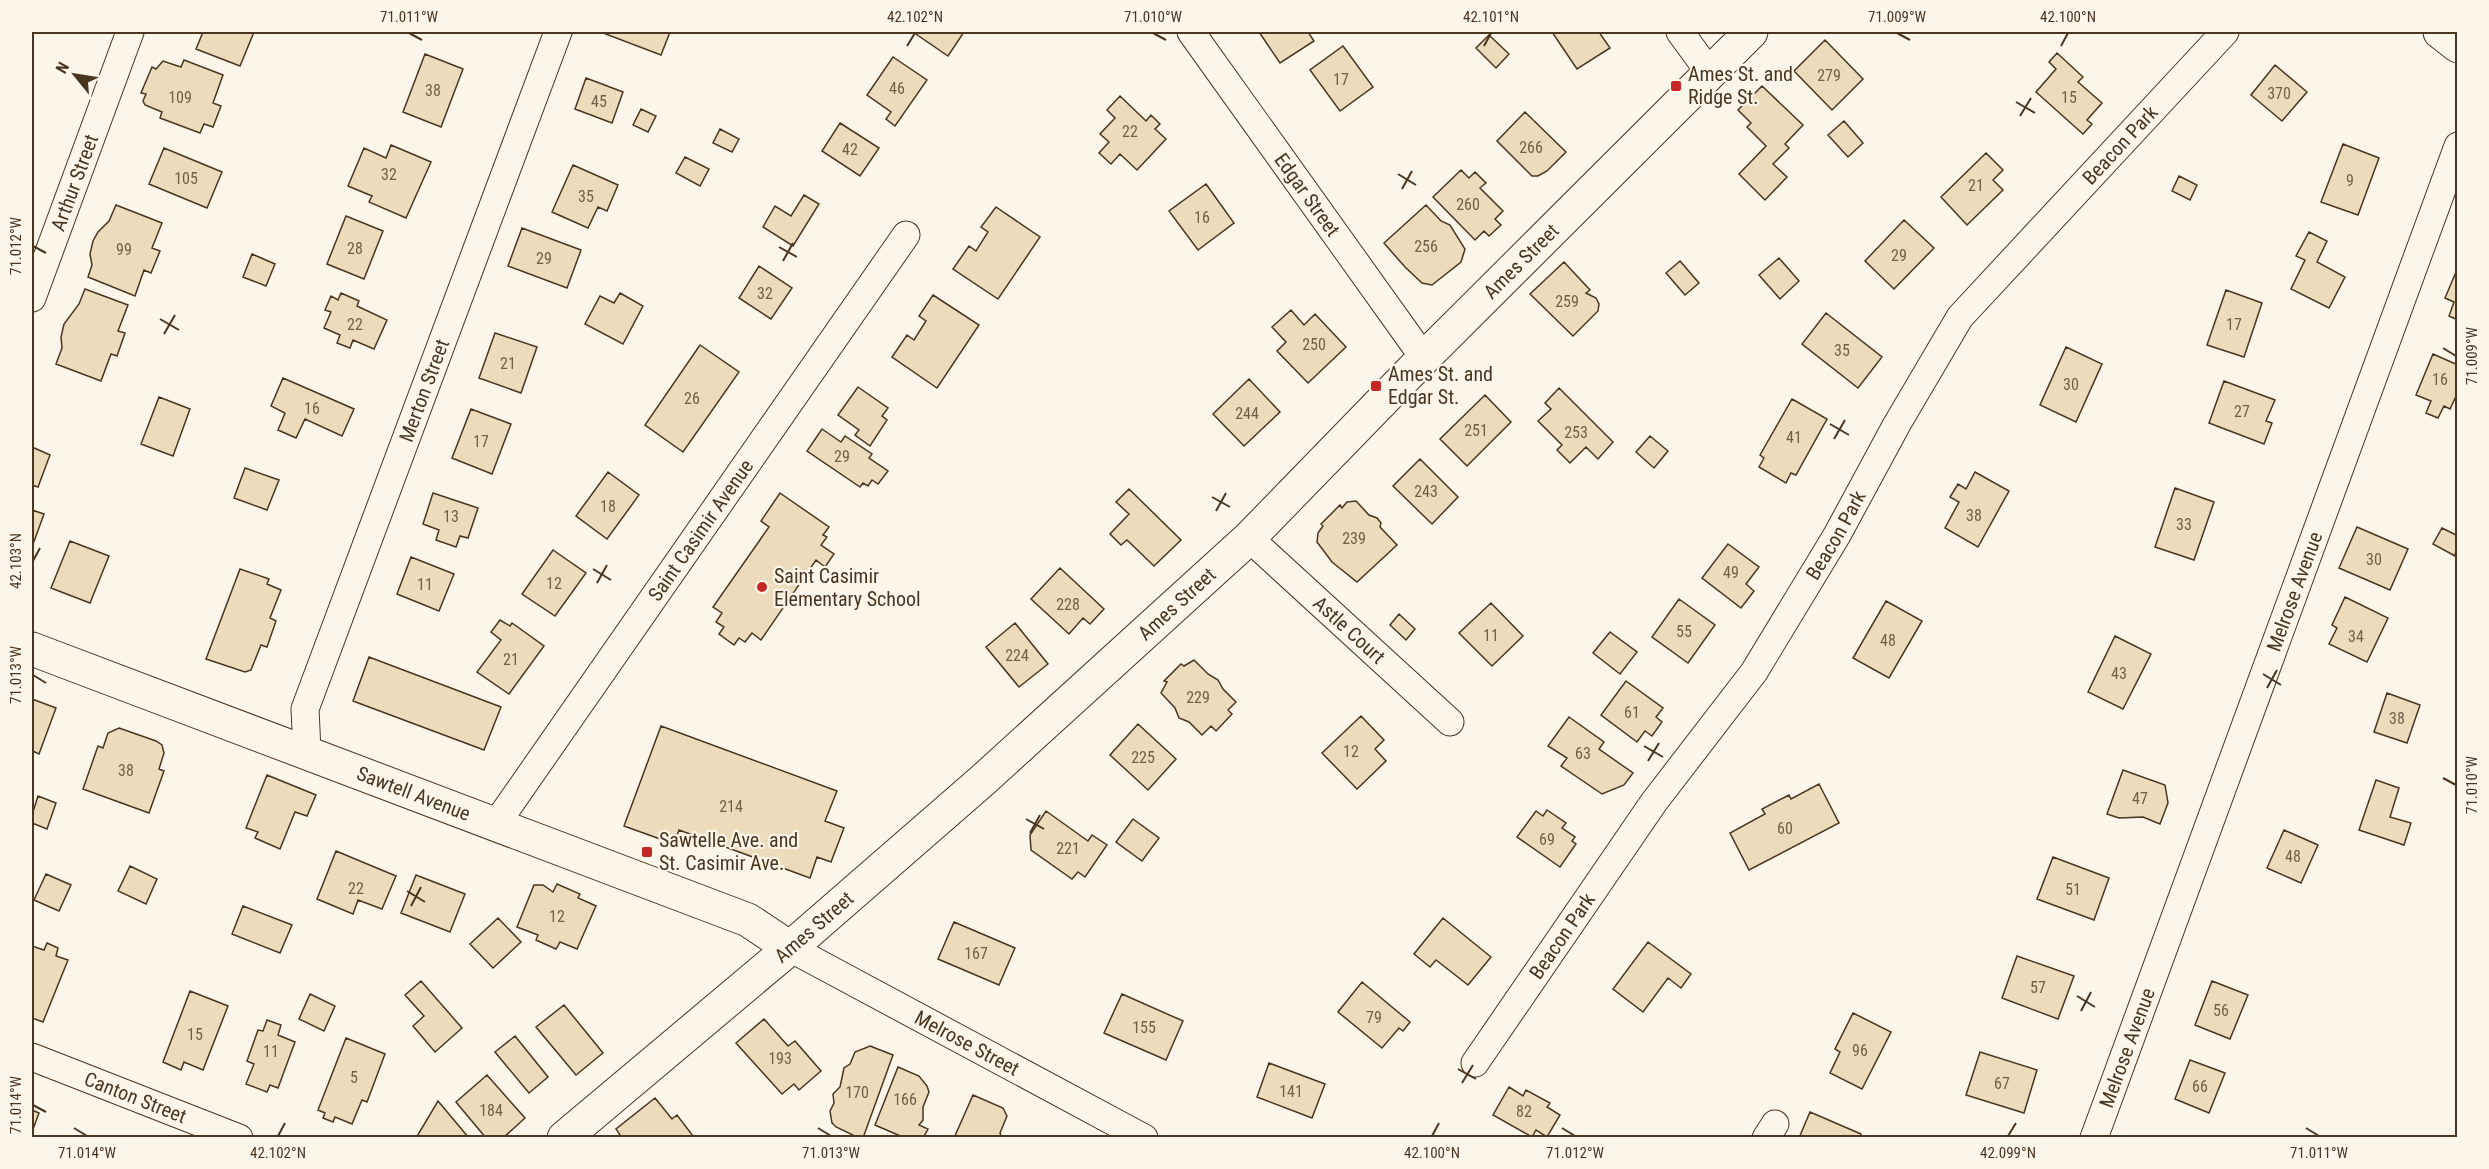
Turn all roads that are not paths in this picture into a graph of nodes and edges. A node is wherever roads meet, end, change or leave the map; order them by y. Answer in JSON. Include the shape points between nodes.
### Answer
{"nodes":[{"id":1,"x":130,"y":32,"type":"edge"},
{"id":2,"x":558,"y":32,"type":"edge"},
{"id":3,"x":1191,"y":32,"type":"edge"},
{"id":4,"x":1680,"y":32,"type":"edge"},
{"id":5,"x":1751,"y":32,"type":"edge"},
{"id":6,"x":2225,"y":32,"type":"edge"},
{"id":7,"x":2440,"y":32,"type":"edge"},
{"id":8,"x":2457,"y":46,"type":"edge"},
{"id":9,"x":1710,"y":73,"type":"junction"},
{"id":10,"x":2457,"y":146,"type":"edge"},
{"id":11,"x":906,"y":235,"type":"dead end"},
{"id":12,"x":32,"y":298,"type":"edge"},
{"id":13,"x":1424,"y":358,"type":"junction"},
{"id":14,"x":1249,"y":538,"type":"junction"},
{"id":15,"x":32,"y":649,"type":"edge"},
{"id":16,"x":1450,"y":722,"type":"dead end"},
{"id":17,"x":307,"y":751,"type":"junction"},
{"id":18,"x":496,"y":824,"type":"junction"},
{"id":19,"x":790,"y":948,"type":"junction"},
{"id":20,"x":32,"y":1058,"type":"edge"},
{"id":21,"x":1474,"y":1063,"type":"dead end"},
{"id":22,"x":571,"y":1136,"type":"edge"},
{"id":23,"x":239,"y":1137,"type":"edge"},
{"id":24,"x":1144,"y":1137,"type":"edge"},
{"id":25,"x":2094,"y":1137,"type":"edge"}],
"edges":[{"from":1,"to":12,"type":"street","name":"Arthur Street"},
{"from":2,"to":17,"type":"street","name":"Merton Street","via":[[305,709]]},
{"from":3,"to":13,"type":"street","name":"Edgar Street"},
{"from":4,"to":9,"type":"street"},
{"from":5,"to":9,"type":"street","name":"Ames Street"},
{"from":6,"to":21,"type":"street","name":"Beacon Park","via":[[1960,316],[1837,535],[1754,672],[1654,802]]},
{"from":7,"to":8,"type":"street"},
{"from":9,"to":13,"type":"street","name":"Ames Street"},
{"from":10,"to":25,"type":"street","name":"Melrose Avenue"},
{"from":11,"to":18,"type":"street","name":"Saint Casimir Avenue"},
{"from":13,"to":14,"type":"street","name":"Ames Street"},
{"from":14,"to":16,"type":"street","name":"Astle Court"},
{"from":14,"to":19,"type":"street","name":"Ames Street","via":[[983,780]]},
{"from":15,"to":17,"type":"street","name":"Sawtell Avenue"},
{"from":17,"to":18,"type":"street","name":"Sawtell Avenue"},
{"from":18,"to":19,"type":"street","name":"Sawtell Avenue","via":[[748,920]]},
{"from":19,"to":22,"type":"street","name":"Ames Street"},
{"from":19,"to":24,"type":"street","name":"Melrose Street"},
{"from":20,"to":23,"type":"street","name":"Canton Street"}]}
